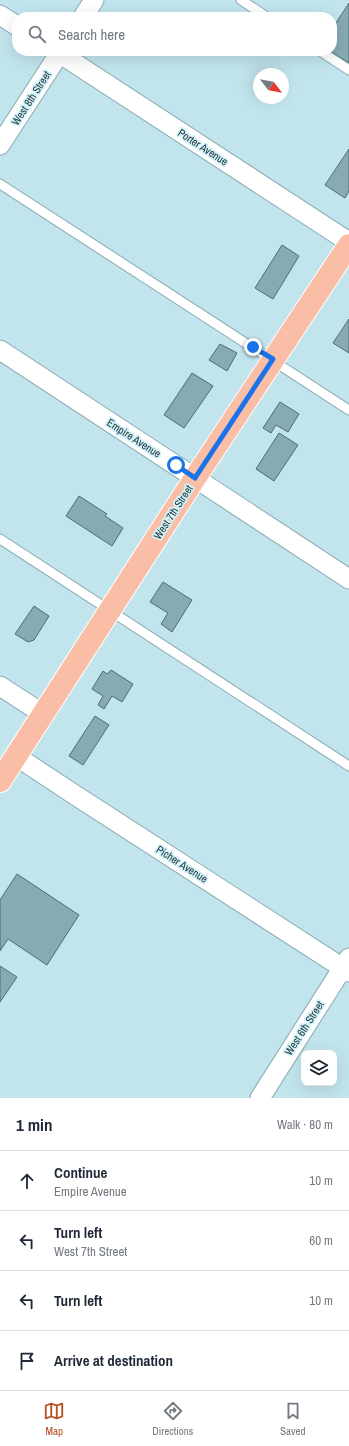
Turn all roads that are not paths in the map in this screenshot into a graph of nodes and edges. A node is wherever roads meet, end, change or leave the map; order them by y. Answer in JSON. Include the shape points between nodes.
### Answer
{"nodes":[{"id":1,"x":94,"y":0,"type":"edge"},
{"id":2,"x":241,"y":0,"type":"edge"},
{"id":3,"x":86,"y":12,"type":"edge"},
{"id":4,"x":259,"y":12,"type":"edge"},
{"id":5,"x":0,"y":14,"type":"edge"},
{"id":6,"x":12,"y":22,"type":"edge"},
{"id":7,"x":56,"y":56,"type":"edge"},
{"id":8,"x":65,"y":56,"type":"edge"},
{"id":9,"x":328,"y":56,"type":"edge"},
{"id":10,"x":349,"y":70,"type":"edge"},
{"id":11,"x":0,"y":145,"type":"edge"},
{"id":12,"x":0,"y":184,"type":"edge"},
{"id":13,"x":349,"y":244,"type":"edge"},
{"id":14,"x":0,"y":350,"type":"edge"},
{"id":15,"x":273,"y":359,"type":"junction"},
{"id":16,"x":349,"y":410,"type":"edge"},
{"id":17,"x":195,"y":478,"type":"junction"},
{"id":18,"x":0,"y":539,"type":"edge"},
{"id":19,"x":349,"y":579,"type":"edge"},
{"id":20,"x":110,"y":611,"type":"junction"},
{"id":21,"x":0,"y":686,"type":"edge"},
{"id":22,"x":43,"y":714,"type":"junction"},
{"id":23,"x":16,"y":756,"type":"junction"},
{"id":24,"x":349,"y":766,"type":"edge"},
{"id":25,"x":0,"y":781,"type":"edge"},
{"id":26,"x":347,"y":966,"type":"edge"},
{"id":27,"x":260,"y":1098,"type":"edge"}],
"edges":[{"from":1,"to":3,"type":"street"},
{"from":2,"to":4,"type":"lane"},
{"from":5,"to":6,"type":"street"},
{"from":7,"to":11,"type":"street","name":"West 8th Street"},
{"from":8,"to":13,"type":"street","name":"Porter Avenue"},
{"from":9,"to":10,"type":"lane"},
{"from":12,"to":15,"type":"lane"},
{"from":13,"to":15,"type":"main road","name":"West 7th Street"},
{"from":14,"to":17,"type":"street","name":"Empire Avenue"},
{"from":15,"to":16,"type":"lane"},
{"from":15,"to":17,"type":"main road","name":"West 7th Street"},
{"from":17,"to":19,"type":"street","name":"Empire Avenue"},
{"from":17,"to":20,"type":"main road","name":"West 7th Street"},
{"from":18,"to":20,"type":"lane"},
{"from":20,"to":22,"type":"main road","name":"West 7th Street"},
{"from":20,"to":24,"type":"lane"},
{"from":21,"to":22,"type":"street"},
{"from":22,"to":23,"type":"main road","name":"West 7th Street"},
{"from":23,"to":25,"type":"main road","name":"West 7th Street"},
{"from":23,"to":26,"type":"street","name":"Picher Avenue"},
{"from":26,"to":27,"type":"street","name":"West 6th Street"}]}
